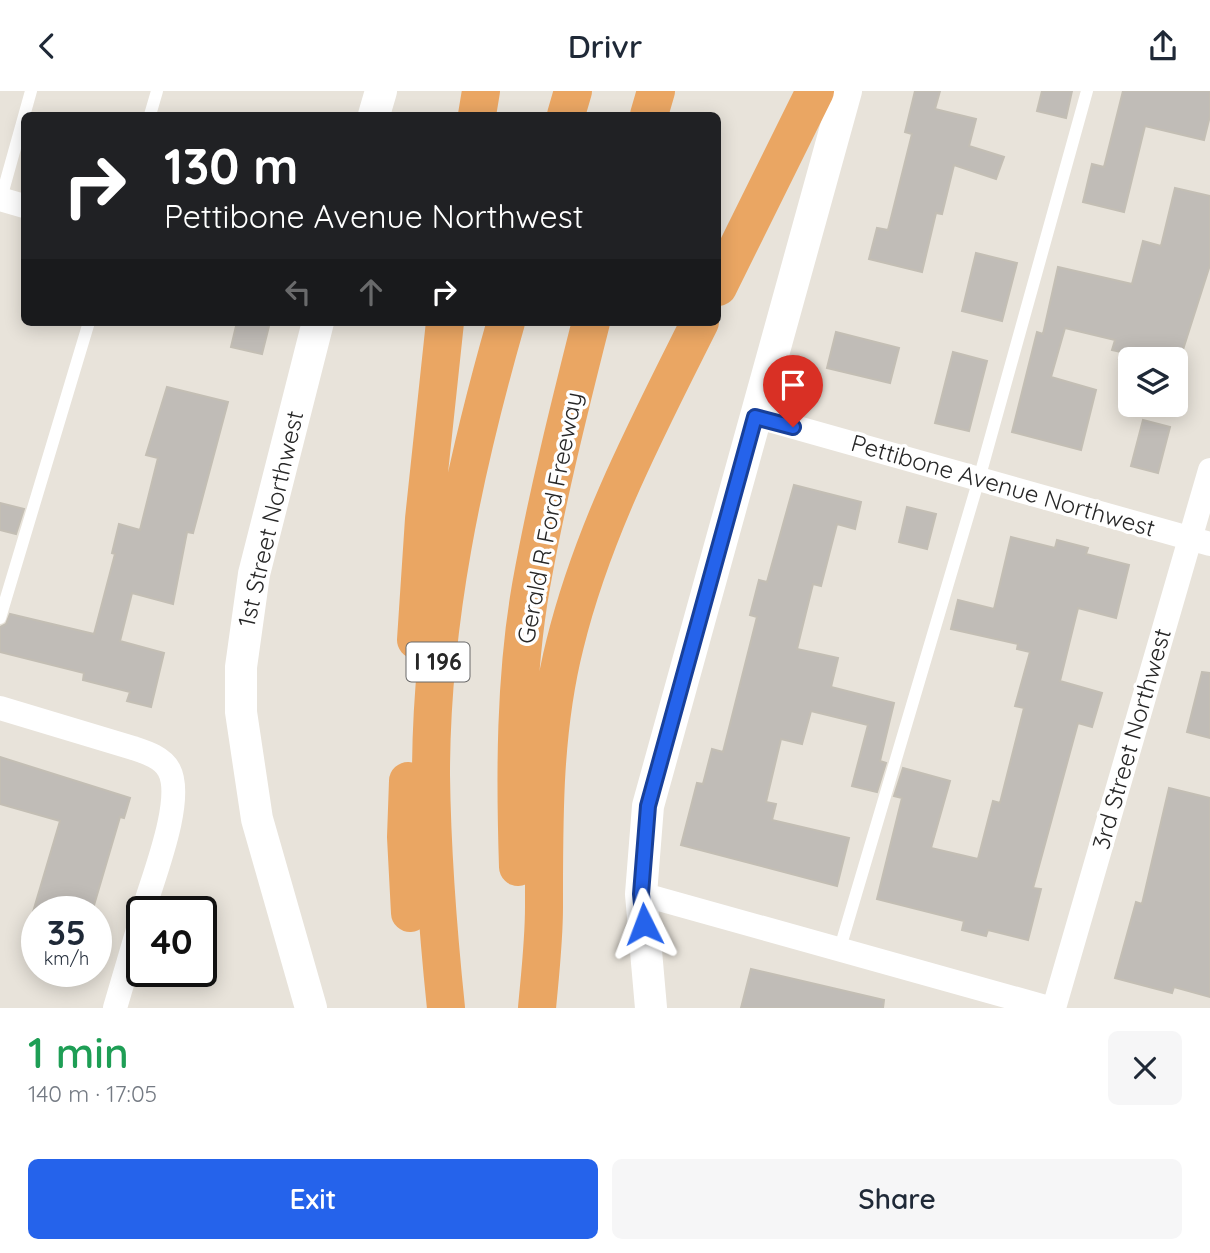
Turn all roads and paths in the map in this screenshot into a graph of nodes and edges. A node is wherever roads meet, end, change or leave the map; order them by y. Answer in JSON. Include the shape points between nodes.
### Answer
{"nodes":[{"id":1,"x":31,"y":91,"type":"edge"},
{"id":2,"x":157,"y":91,"type":"edge"},
{"id":3,"x":381,"y":91,"type":"edge"},
{"id":4,"x":481,"y":91,"type":"edge"},
{"id":5,"x":573,"y":91,"type":"edge"},
{"id":6,"x":656,"y":91,"type":"edge"},
{"id":7,"x":815,"y":91,"type":"edge"},
{"id":8,"x":846,"y":91,"type":"edge"},
{"id":9,"x":1087,"y":91,"type":"edge"},
{"id":10,"x":26,"y":112,"type":"edge"},
{"id":11,"x":151,"y":112,"type":"edge"},
{"id":12,"x":375,"y":112,"type":"edge"},
{"id":13,"x":478,"y":112,"type":"edge"},
{"id":14,"x":567,"y":112,"type":"edge"},
{"id":15,"x":650,"y":112,"type":"edge"},
{"id":16,"x":21,"y":135,"type":"edge"},
{"id":17,"x":6,"y":202,"type":"edge"},
{"id":18,"x":721,"y":281,"type":"edge"},
{"id":19,"x":88,"y":326,"type":"edge"},
{"id":20,"x":317,"y":326,"type":"edge"},
{"id":21,"x":445,"y":326,"type":"edge"},
{"id":22,"x":505,"y":326,"type":"edge"},
{"id":23,"x":590,"y":326,"type":"edge"},
{"id":24,"x":698,"y":326,"type":"edge"},
{"id":25,"x":755,"y":417,"type":"junction"},
{"id":26,"x":1210,"y":470,"type":"edge"},
{"id":27,"x":979,"y":479,"type":"junction"},
{"id":28,"x":1200,"y":541,"type":"edge"},
{"id":29,"x":0,"y":618,"type":"edge"},
{"id":30,"x":0,"y":708,"type":"edge"},
{"id":31,"x":641,"y":894,"type":"junction"},
{"id":32,"x":147,"y":896,"type":"edge"},
{"id":33,"x":840,"y":948,"type":"junction"},
{"id":34,"x":126,"y":972,"type":"edge"},
{"id":35,"x":116,"y":1008,"type":"edge"},
{"id":36,"x":311,"y":1008,"type":"edge"},
{"id":37,"x":422,"y":1008,"type":"edge"},
{"id":38,"x":446,"y":1008,"type":"edge"},
{"id":39,"x":532,"y":1008,"type":"edge"},
{"id":40,"x":537,"y":1008,"type":"edge"},
{"id":41,"x":651,"y":1008,"type":"edge"},
{"id":42,"x":1049,"y":1008,"type":"edge"},
{"id":43,"x":1054,"y":1008,"type":"edge"}],
"edges":[{"from":1,"to":10,"type":"lane"},
{"from":2,"to":11,"type":"lane"},
{"from":3,"to":12,"type":"street"},
{"from":4,"to":13,"type":"highway"},
{"from":5,"to":14,"type":"highway"},
{"from":6,"to":15,"type":"highway"},
{"from":7,"to":18,"type":"highway"},
{"from":8,"to":25,"type":"street"},
{"from":9,"to":27,"type":"lane"},
{"from":16,"to":17,"type":"lane"},
{"from":19,"to":29,"type":"lane"},
{"from":20,"to":36,"type":"street","name":"1st Street Northwest","via":[[248,610],[241,678],[246,760],[257,819]]},
{"from":21,"to":37,"type":"highway","via":[[424,519],[406,837]]},
{"from":22,"to":38,"type":"highway","number":"I 196","via":[[454,531],[439,645],[431,773],[436,911]]},
{"from":23,"to":39,"type":"highway","name":"Gerald R Ford Freeway","via":[[561,437],[531,588],[520,686],[519,908]]},
{"from":24,"to":40,"type":"highway","via":[[591,555],[564,645],[545,780],[541,841],[544,909]]},
{"from":25,"to":27,"type":"street","name":"Pettibone Avenue Northwest"},
{"from":25,"to":31,"type":"street","via":[[648,806]]},
{"from":26,"to":28,"type":"street","name":"3rd Street Northwest"},
{"from":27,"to":28,"type":"street","name":"Pettibone Avenue Northwest"},
{"from":27,"to":33,"type":"lane"},
{"from":28,"to":43,"type":"street","name":"3rd Street Northwest"},
{"from":30,"to":32,"type":"street","via":[[155,756],[169,770],[171,815]]},
{"from":31,"to":33,"type":"street"},
{"from":31,"to":41,"type":"street"},
{"from":33,"to":42,"type":"street"},
{"from":34,"to":35,"type":"street"}]}
